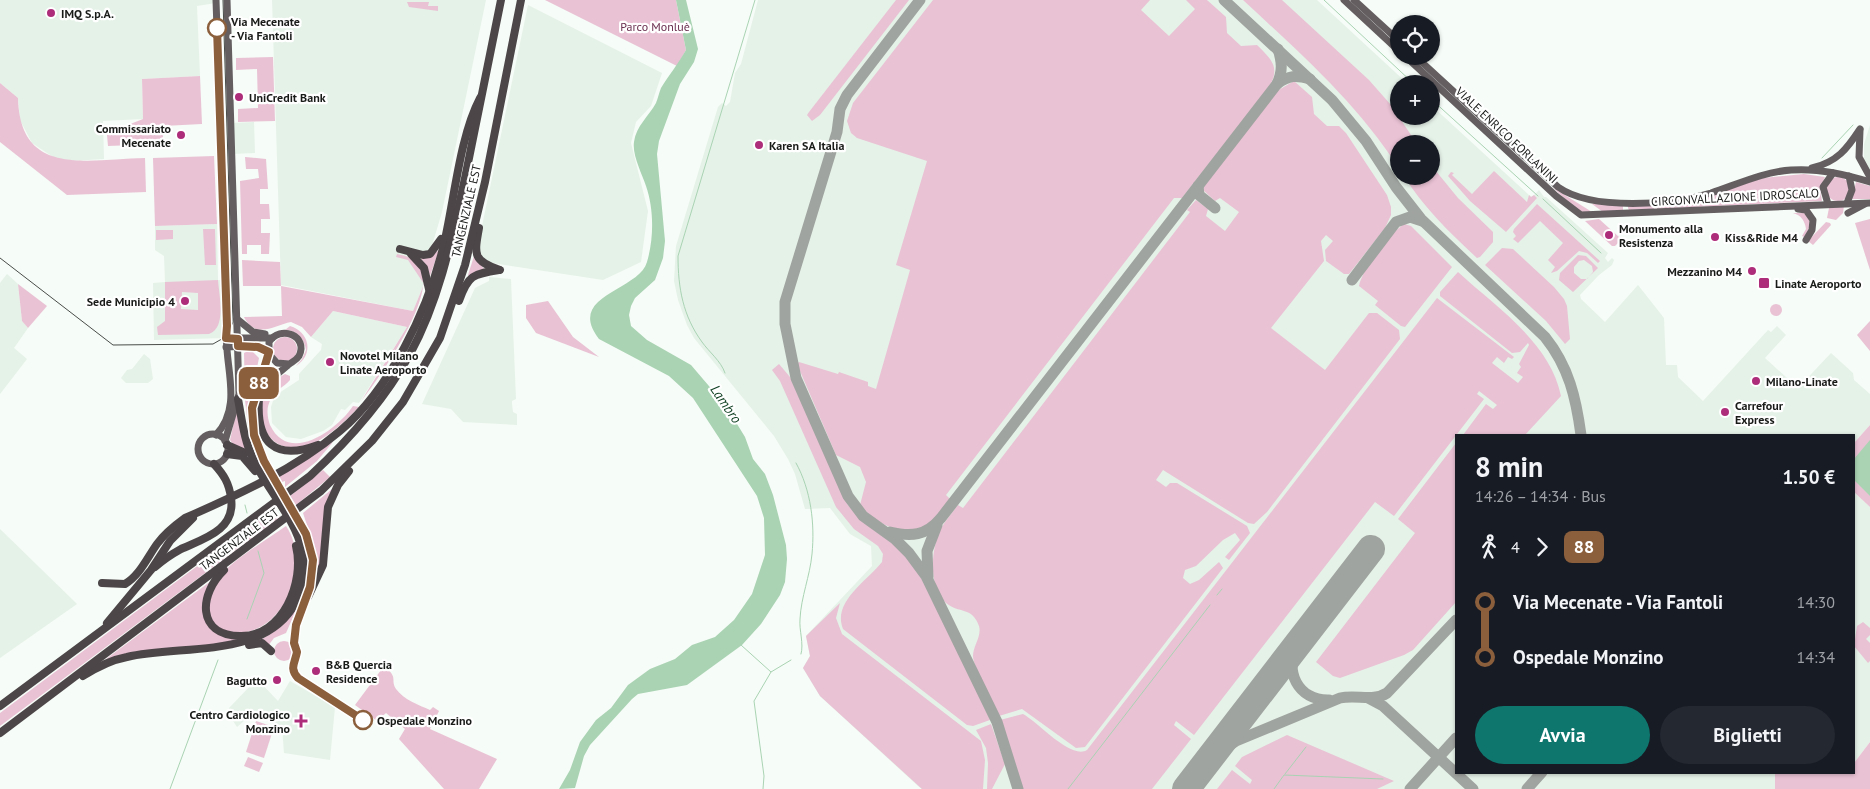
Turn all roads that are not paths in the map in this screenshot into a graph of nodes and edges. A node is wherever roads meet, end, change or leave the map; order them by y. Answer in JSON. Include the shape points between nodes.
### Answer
{"nodes":[{"id":1,"x":216,"y":0,"type":"edge"},
{"id":2,"x":226,"y":0,"type":"edge"},
{"id":3,"x":502,"y":0,"type":"edge"},
{"id":4,"x":521,"y":0,"type":"edge"},
{"id":5,"x":1344,"y":0,"type":"edge"},
{"id":6,"x":1354,"y":0,"type":"edge"},
{"id":7,"x":1390,"y":33,"type":"edge"},
{"id":8,"x":1390,"y":43,"type":"edge"},
{"id":9,"x":1415,"y":65,"type":"edge"},
{"id":10,"x":1425,"y":65,"type":"edge"},
{"id":11,"x":483,"y":92,"type":"junction"},
{"id":12,"x":1807,"y":170,"type":"junction"},
{"id":13,"x":1833,"y":173,"type":"junction"},
{"id":14,"x":1849,"y":176,"type":"junction"},
{"id":15,"x":1870,"y":177,"type":"edge"},
{"id":16,"x":485,"y":182,"type":"junction"},
{"id":17,"x":1870,"y":182,"type":"edge"},
{"id":18,"x":1570,"y":195,"type":"joint"},
{"id":19,"x":1632,"y":202,"type":"junction"},
{"id":20,"x":1848,"y":203,"type":"junction"},
{"id":21,"x":1870,"y":203,"type":"edge"},
{"id":22,"x":1828,"y":204,"type":"junction"},
{"id":23,"x":1780,"y":208,"type":"junction"},
{"id":24,"x":1630,"y":212,"type":"junction"},
{"id":25,"x":1848,"y":213,"type":"dead end"},
{"id":26,"x":1601,"y":216,"type":"joint"},
{"id":27,"x":446,"y":231,"type":"junction"},
{"id":28,"x":1806,"y":240,"type":"dead end"},
{"id":29,"x":429,"y":290,"type":"junction"},
{"id":30,"x":237,"y":318,"type":"junction"},
{"id":31,"x":275,"y":336,"type":"junction"},
{"id":32,"x":226,"y":338,"type":"junction"},
{"id":33,"x":440,"y":338,"type":"junction"},
{"id":34,"x":238,"y":342,"type":"junction"},
{"id":35,"x":226,"y":347,"type":"junction"},
{"id":36,"x":269,"y":352,"type":"junction"},
{"id":37,"x":289,"y":364,"type":"junction"},
{"id":38,"x":238,"y":399,"type":"junction"},
{"id":39,"x":259,"y":399,"type":"joint"},
{"id":40,"x":216,"y":435,"type":"junction"},
{"id":41,"x":372,"y":441,"type":"junction"},
{"id":42,"x":226,"y":443,"type":"junction"},
{"id":43,"x":324,"y":443,"type":"junction"},
{"id":44,"x":227,"y":454,"type":"junction"},
{"id":45,"x":254,"y":461,"type":"junction"},
{"id":46,"x":214,"y":464,"type":"junction"},
{"id":47,"x":199,"y":512,"type":"junction"},
{"id":48,"x":250,"y":547,"type":"junction"},
{"id":49,"x":151,"y":570,"type":"junction"},
{"id":50,"x":102,"y":583,"type":"dead end"},
{"id":51,"x":308,"y":597,"type":"dead end"},
{"id":52,"x":99,"y":632,"type":"junction"},
{"id":53,"x":190,"y":649,"type":"junction"},
{"id":54,"x":271,"y":651,"type":"dead end"},
{"id":55,"x":53,"y":693,"type":"junction"},
{"id":56,"x":0,"y":706,"type":"edge"},
{"id":57,"x":0,"y":733,"type":"edge"}],
"edges":[{"from":1,"to":32,"type":"main road"},
{"from":2,"to":30,"type":"main road"},
{"from":3,"to":11,"type":"highway","name":"TANGENZIALE EST"},
{"from":4,"to":16,"type":"highway","name":"TANGENZIALE EST"},
{"from":5,"to":8,"type":"main road"},
{"from":6,"to":7,"type":"main road"},
{"from":9,"to":26,"type":"main road","name":"VIALE ENRICO FORLANINI","via":[[1574,211],[1584,216]]},
{"from":10,"to":18,"type":"main road","name":"VIALE ENRICO FORLANINI"},
{"from":11,"to":27,"type":"highway","via":[[470,125]]},
{"from":11,"to":52,"type":"highway","name":"TANGENZIALE EST","via":[[443,273],[410,352],[382,399],[330,457],[288,492]]},
{"from":12,"to":13,"type":"main road","name":"CIRCONVALLAZIONE IDROSCALO"},
{"from":12,"to":15,"type":"main road","via":[[1840,156],[1860,129],[1860,159]]},
{"from":12,"to":19,"type":"main road","name":"CIRCONVALLAZIONE IDROSCALO","via":[[1762,175],[1695,197]]},
{"from":13,"to":14,"type":"main road","name":"CIRCONVALLAZIONE IDROSCALO"},
{"from":13,"to":22,"type":"main road","via":[[1823,187]]},
{"from":14,"to":17,"type":"main road","name":"CIRCONVALLAZIONE IDROSCALO"},
{"from":14,"to":20,"type":"main road","via":[[1852,190]]},
{"from":16,"to":33,"type":"highway","name":"TANGENZIALE EST","via":[[465,265]]},
{"from":16,"to":33,"type":"highway","via":[[476,253],[482,263],[500,270],[470,278],[447,330]]},
{"from":18,"to":19,"type":"main road","name":"CIRCONVALLAZIONE IDROSCALO","via":[[1596,202]]},
{"from":19,"to":24,"type":"main road","via":[[1625,207]]},
{"from":20,"to":21,"type":"main road","name":"CIRCONVALLAZIONE IDROSCALO"},
{"from":20,"to":22,"type":"main road","name":"CIRCONVALLAZIONE IDROSCALO"},
{"from":21,"to":25,"type":"main road"},
{"from":22,"to":23,"type":"main road","name":"CIRCONVALLAZIONE IDROSCALO"},
{"from":23,"to":24,"type":"main road","name":"CIRCONVALLAZIONE IDROSCALO"},
{"from":23,"to":28,"type":"main road","via":[[1803,209],[1810,214],[1813,224]]},
{"from":24,"to":26,"type":"main road","name":"CIRCONVALLAZIONE IDROSCALO"},
{"from":27,"to":29,"type":"highway"},
{"from":27,"to":29,"type":"highway","via":[[430,254],[400,249],[421,262]]},
{"from":29,"to":43,"type":"highway","via":[[415,326],[383,381],[342,429]]},
{"from":30,"to":31,"type":"main road","via":[[253,332]]},
{"from":30,"to":34,"type":"main road"},
{"from":31,"to":34,"type":"main road"},
{"from":31,"to":36,"type":"main road","via":[[269,344]]},
{"from":31,"to":37,"type":"main road","via":[[291,334],[300,342],[299,356]]},
{"from":32,"to":34,"type":"main road"},
{"from":32,"to":35,"type":"main road"},
{"from":33,"to":41,"type":"highway","name":"TANGENZIALE EST","via":[[403,402]]},
{"from":34,"to":35,"type":"main road"},
{"from":34,"to":36,"type":"main road"},
{"from":34,"to":38,"type":"main road"},
{"from":35,"to":40,"type":"main road","via":[[232,388],[226,420]]},
{"from":36,"to":37,"type":"main road","via":[[277,363]]},
{"from":37,"to":39,"type":"main road","via":[[268,384]]},
{"from":38,"to":42,"type":"main road"},
{"from":38,"to":45,"type":"highway","via":[[245,440]]},
{"from":39,"to":43,"type":"highway","via":[[260,428],[274,445],[296,452]]},
{"from":40,"to":42,"type":"main road"},
{"from":40,"to":46,"type":"main road","via":[[205,437],[199,447],[202,458]]},
{"from":41,"to":48,"type":"highway","name":"TANGENZIALE EST","via":[[342,472]]},
{"from":41,"to":51,"type":"highway","via":[[332,495],[326,519],[322,565]]},
{"from":42,"to":44,"type":"main road"},
{"from":42,"to":45,"type":"highway"},
{"from":43,"to":47,"type":"highway","via":[[278,472]]},
{"from":44,"to":46,"type":"main road"},
{"from":44,"to":48,"type":"highway","via":[[242,456],[259,478],[293,534],[298,552],[294,592],[277,618],[253,634],[231,635],[218,630],[208,619],[205,599],[213,583]]},
{"from":45,"to":53,"type":"highway","via":[[299,540],[304,565],[302,588],[284,619],[262,636],[240,643]]},
{"from":46,"to":49,"type":"highway","via":[[230,490],[231,509],[226,522],[215,534],[171,555]]},
{"from":47,"to":49,"type":"highway","via":[[170,541]]},
{"from":47,"to":50,"type":"highway","via":[[171,527],[130,581],[120,585]]},
{"from":48,"to":55,"type":"highway","name":"TANGENZIALE EST"},
{"from":49,"to":52,"type":"highway"},
{"from":52,"to":56,"type":"highway","name":"TANGENZIALE EST"},
{"from":53,"to":54,"type":"highway","via":[[212,650],[258,643]]},
{"from":53,"to":55,"type":"highway","via":[[117,659]]},
{"from":55,"to":57,"type":"highway","name":"TANGENZIALE EST"}]}
